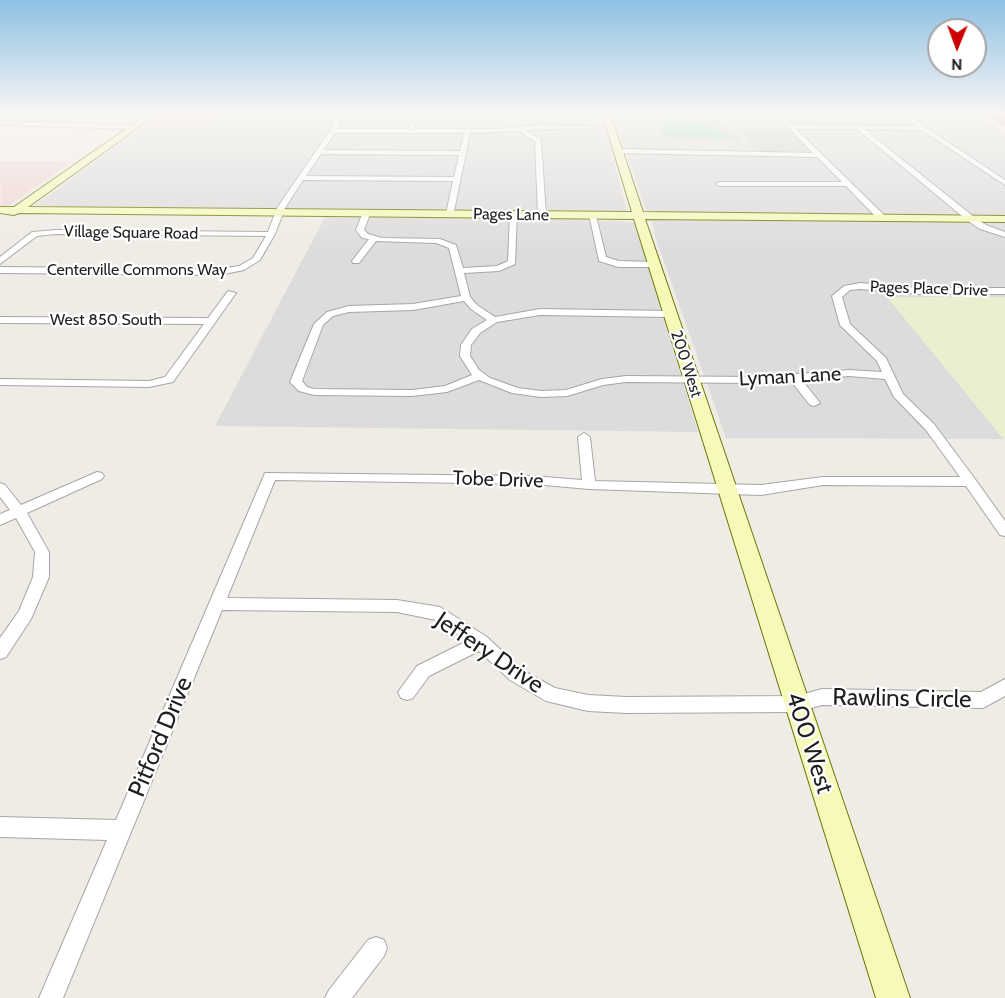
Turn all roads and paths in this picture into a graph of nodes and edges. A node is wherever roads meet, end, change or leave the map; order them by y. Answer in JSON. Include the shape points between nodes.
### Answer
{"nodes":[{"id":1,"x":88,"y":160,"type":"edge"},
{"id":2,"x":314,"y":160,"type":"edge"},
{"id":3,"x":461,"y":160,"type":"edge"},
{"id":4,"x":539,"y":160,"type":"edge"},
{"id":5,"x":621,"y":160,"type":"edge"},
{"id":6,"x":824,"y":160,"type":"edge"},
{"id":7,"x":897,"y":160,"type":"edge"},
{"id":8,"x":970,"y":160,"type":"edge"},
{"id":9,"x":301,"y":178,"type":"junction"},
{"id":10,"x":457,"y":179,"type":"junction"},
{"id":11,"x":1005,"y":183,"type":"edge"},
{"id":12,"x":719,"y":184,"type":"dead end"},
{"id":13,"x":849,"y":184,"type":"junction"},
{"id":14,"x":0,"y":210,"type":"edge"},
{"id":15,"x":16,"y":210,"type":"junction"},
{"id":16,"x":278,"y":213,"type":"junction"},
{"id":17,"x":366,"y":214,"type":"junction"},
{"id":18,"x":450,"y":214,"type":"junction"},
{"id":19,"x":514,"y":215,"type":"junction"},
{"id":20,"x":542,"y":215,"type":"junction"},
{"id":21,"x":592,"y":216,"type":"junction"},
{"id":22,"x":639,"y":216,"type":"junction"},
{"id":23,"x":882,"y":218,"type":"junction"},
{"id":24,"x":971,"y":219,"type":"junction"},
{"id":25,"x":1005,"y":219,"type":"edge"},
{"id":26,"x":0,"y":221,"type":"edge"},
{"id":27,"x":271,"y":234,"type":"junction"},
{"id":28,"x":1005,"y":235,"type":"edge"},
{"id":29,"x":373,"y":239,"type":"junction"},
{"id":30,"x":0,"y":261,"type":"edge"},
{"id":31,"x":356,"y":261,"type":"dead end"},
{"id":32,"x":654,"y":265,"type":"junction"},
{"id":33,"x":0,"y":270,"type":"edge"},
{"id":34,"x":460,"y":271,"type":"junction"},
{"id":35,"x":1005,"y":291,"type":"edge"},
{"id":36,"x":231,"y":293,"type":"dead end"},
{"id":37,"x":466,"y":298,"type":"junction"},
{"id":38,"x":670,"y":314,"type":"junction"},
{"id":39,"x":0,"y":320,"type":"edge"},
{"id":40,"x":494,"y":320,"type":"junction"},
{"id":41,"x":212,"y":321,"type":"junction"},
{"id":42,"x":480,"y":376,"type":"junction"},
{"id":43,"x":888,"y":376,"type":"junction"},
{"id":44,"x":794,"y":377,"type":"junction"},
{"id":45,"x":691,"y":379,"type":"junction"},
{"id":46,"x":0,"y":382,"type":"edge"},
{"id":47,"x":814,"y":403,"type":"dead end"},
{"id":48,"x":584,"y":437,"type":"dead end"},
{"id":49,"x":97,"y":476,"type":"dead end"},
{"id":50,"x":270,"y":476,"type":"joint"},
{"id":51,"x":970,"y":483,"type":"junction"},
{"id":52,"x":589,"y":485,"type":"junction"},
{"id":53,"x":0,"y":488,"type":"edge"},
{"id":54,"x":726,"y":488,"type":"junction"},
{"id":55,"x":19,"y":512,"type":"junction"},
{"id":56,"x":0,"y":520,"type":"edge"},
{"id":57,"x":1005,"y":531,"type":"edge"},
{"id":58,"x":216,"y":604,"type":"junction"},
{"id":59,"x":481,"y":642,"type":"junction"},
{"id":60,"x":0,"y":652,"type":"edge"},
{"id":61,"x":1005,"y":687,"type":"edge"},
{"id":62,"x":407,"y":692,"type":"dead end"},
{"id":63,"x":797,"y":704,"type":"junction"},
{"id":64,"x":0,"y":827,"type":"edge"},
{"id":65,"x":122,"y":830,"type":"junction"},
{"id":66,"x":376,"y":948,"type":"dead end"},
{"id":67,"x":51,"y":998,"type":"edge"},
{"id":68,"x":337,"y":998,"type":"edge"},
{"id":69,"x":893,"y":998,"type":"edge"}],
"edges":[{"from":1,"to":15,"type":"main road"},
{"from":2,"to":9,"type":"street","name":"Centerville Commons Way"},
{"from":3,"to":10,"type":"street"},
{"from":4,"to":20,"type":"street"},
{"from":5,"to":22,"type":"main road"},
{"from":6,"to":13,"type":"street"},
{"from":7,"to":24,"type":"street"},
{"from":8,"to":11,"type":"street"},
{"from":9,"to":10,"type":"street"},
{"from":9,"to":16,"type":"street","name":"Centerville Commons Way"},
{"from":10,"to":18,"type":"street"},
{"from":12,"to":13,"type":"street"},
{"from":13,"to":23,"type":"street"},
{"from":14,"to":15,"type":"main road","name":"Pages Lane"},
{"from":15,"to":16,"type":"main road","name":"Pages Lane"},
{"from":15,"to":26,"type":"main road"},
{"from":16,"to":17,"type":"main road","name":"Pages Lane"},
{"from":16,"to":27,"type":"street","name":"Centerville Commons Way"},
{"from":17,"to":18,"type":"main road","name":"Pages Lane"},
{"from":17,"to":29,"type":"street","via":[[360,230]]},
{"from":18,"to":19,"type":"main road","name":"Pages Lane"},
{"from":19,"to":20,"type":"main road","name":"Pages Lane"},
{"from":19,"to":34,"type":"street","via":[[512,262],[499,268]]},
{"from":20,"to":21,"type":"main road","name":"Pages Lane"},
{"from":21,"to":22,"type":"main road","name":"Pages Lane"},
{"from":21,"to":32,"type":"street","via":[[602,259],[618,264]]},
{"from":22,"to":23,"type":"main road","name":"Pages Lane"},
{"from":22,"to":32,"type":"main road","name":"200 West"},
{"from":23,"to":24,"type":"main road","name":"Pages Lane"},
{"from":24,"to":25,"type":"main road","name":"Pages Lane"},
{"from":24,"to":28,"type":"street"},
{"from":27,"to":30,"type":"street","name":"Village Square Road","via":[[35,234]]},
{"from":27,"to":33,"type":"street","name":"Centerville Commons Way","via":[[256,260],[219,272]]},
{"from":29,"to":31,"type":"street"},
{"from":29,"to":34,"type":"street","via":[[447,243],[455,249]]},
{"from":32,"to":38,"type":"main road","name":"200 West"},
{"from":34,"to":37,"type":"street"},
{"from":35,"to":43,"type":"street","name":"Pages Place Drive","via":[[860,286],[838,294],[845,325],[878,355]]},
{"from":36,"to":41,"type":"street"},
{"from":37,"to":40,"type":"street"},
{"from":37,"to":42,"type":"street","via":[[413,308],[349,309],[330,314],[319,324],[296,382],[314,392],[412,393],[447,388]]},
{"from":38,"to":40,"type":"street","via":[[532,312]]},
{"from":38,"to":45,"type":"main road","name":"200 West"},
{"from":39,"to":41,"type":"street","name":"West 850 South"},
{"from":40,"to":42,"type":"street","via":[[476,331],[466,345],[467,362]]},
{"from":41,"to":46,"type":"street","via":[[169,380],[149,384]]},
{"from":42,"to":45,"type":"street","name":"Lyman Lane","via":[[504,388],[541,394],[567,393],[618,379]]},
{"from":43,"to":44,"type":"street","name":"Lyman Lane"},
{"from":43,"to":51,"type":"street","name":"Pages Place Drive","via":[[898,395],[930,427]]},
{"from":44,"to":45,"type":"street","name":"Lyman Lane"},
{"from":44,"to":47,"type":"street"},
{"from":45,"to":54,"type":"main road","name":"200 West"},
{"from":48,"to":52,"type":"street"},
{"from":49,"to":55,"type":"street"},
{"from":50,"to":52,"type":"street","name":"Tobe Drive","via":[[533,480]]},
{"from":50,"to":58,"type":"street","name":"Pitford Drive"},
{"from":51,"to":54,"type":"street","via":[[823,481],[761,490]]},
{"from":51,"to":57,"type":"street","name":"Pages Place Drive"},
{"from":52,"to":54,"type":"street","name":"Tobe Drive"},
{"from":53,"to":55,"type":"street"},
{"from":54,"to":63,"type":"main road","name":"400 West"},
{"from":55,"to":56,"type":"street"},
{"from":55,"to":60,"type":"street","via":[[42,552],[41,577],[25,614]]},
{"from":58,"to":59,"type":"street","name":"Jeffery Drive","via":[[397,606],[440,614]]},
{"from":58,"to":65,"type":"street","name":"Pitford Drive"},
{"from":59,"to":62,"type":"street","via":[[423,671]]},
{"from":59,"to":63,"type":"street","name":"Jeffery Drive","via":[[516,675],[552,695],[588,703]]},
{"from":61,"to":63,"type":"street","name":"Rawlins Circle","via":[[983,700],[822,697]]},
{"from":63,"to":69,"type":"main road","name":"400 West"},
{"from":64,"to":65,"type":"street"},
{"from":65,"to":67,"type":"street","name":"Pitford Drive"},
{"from":66,"to":68,"type":"street"}]}
